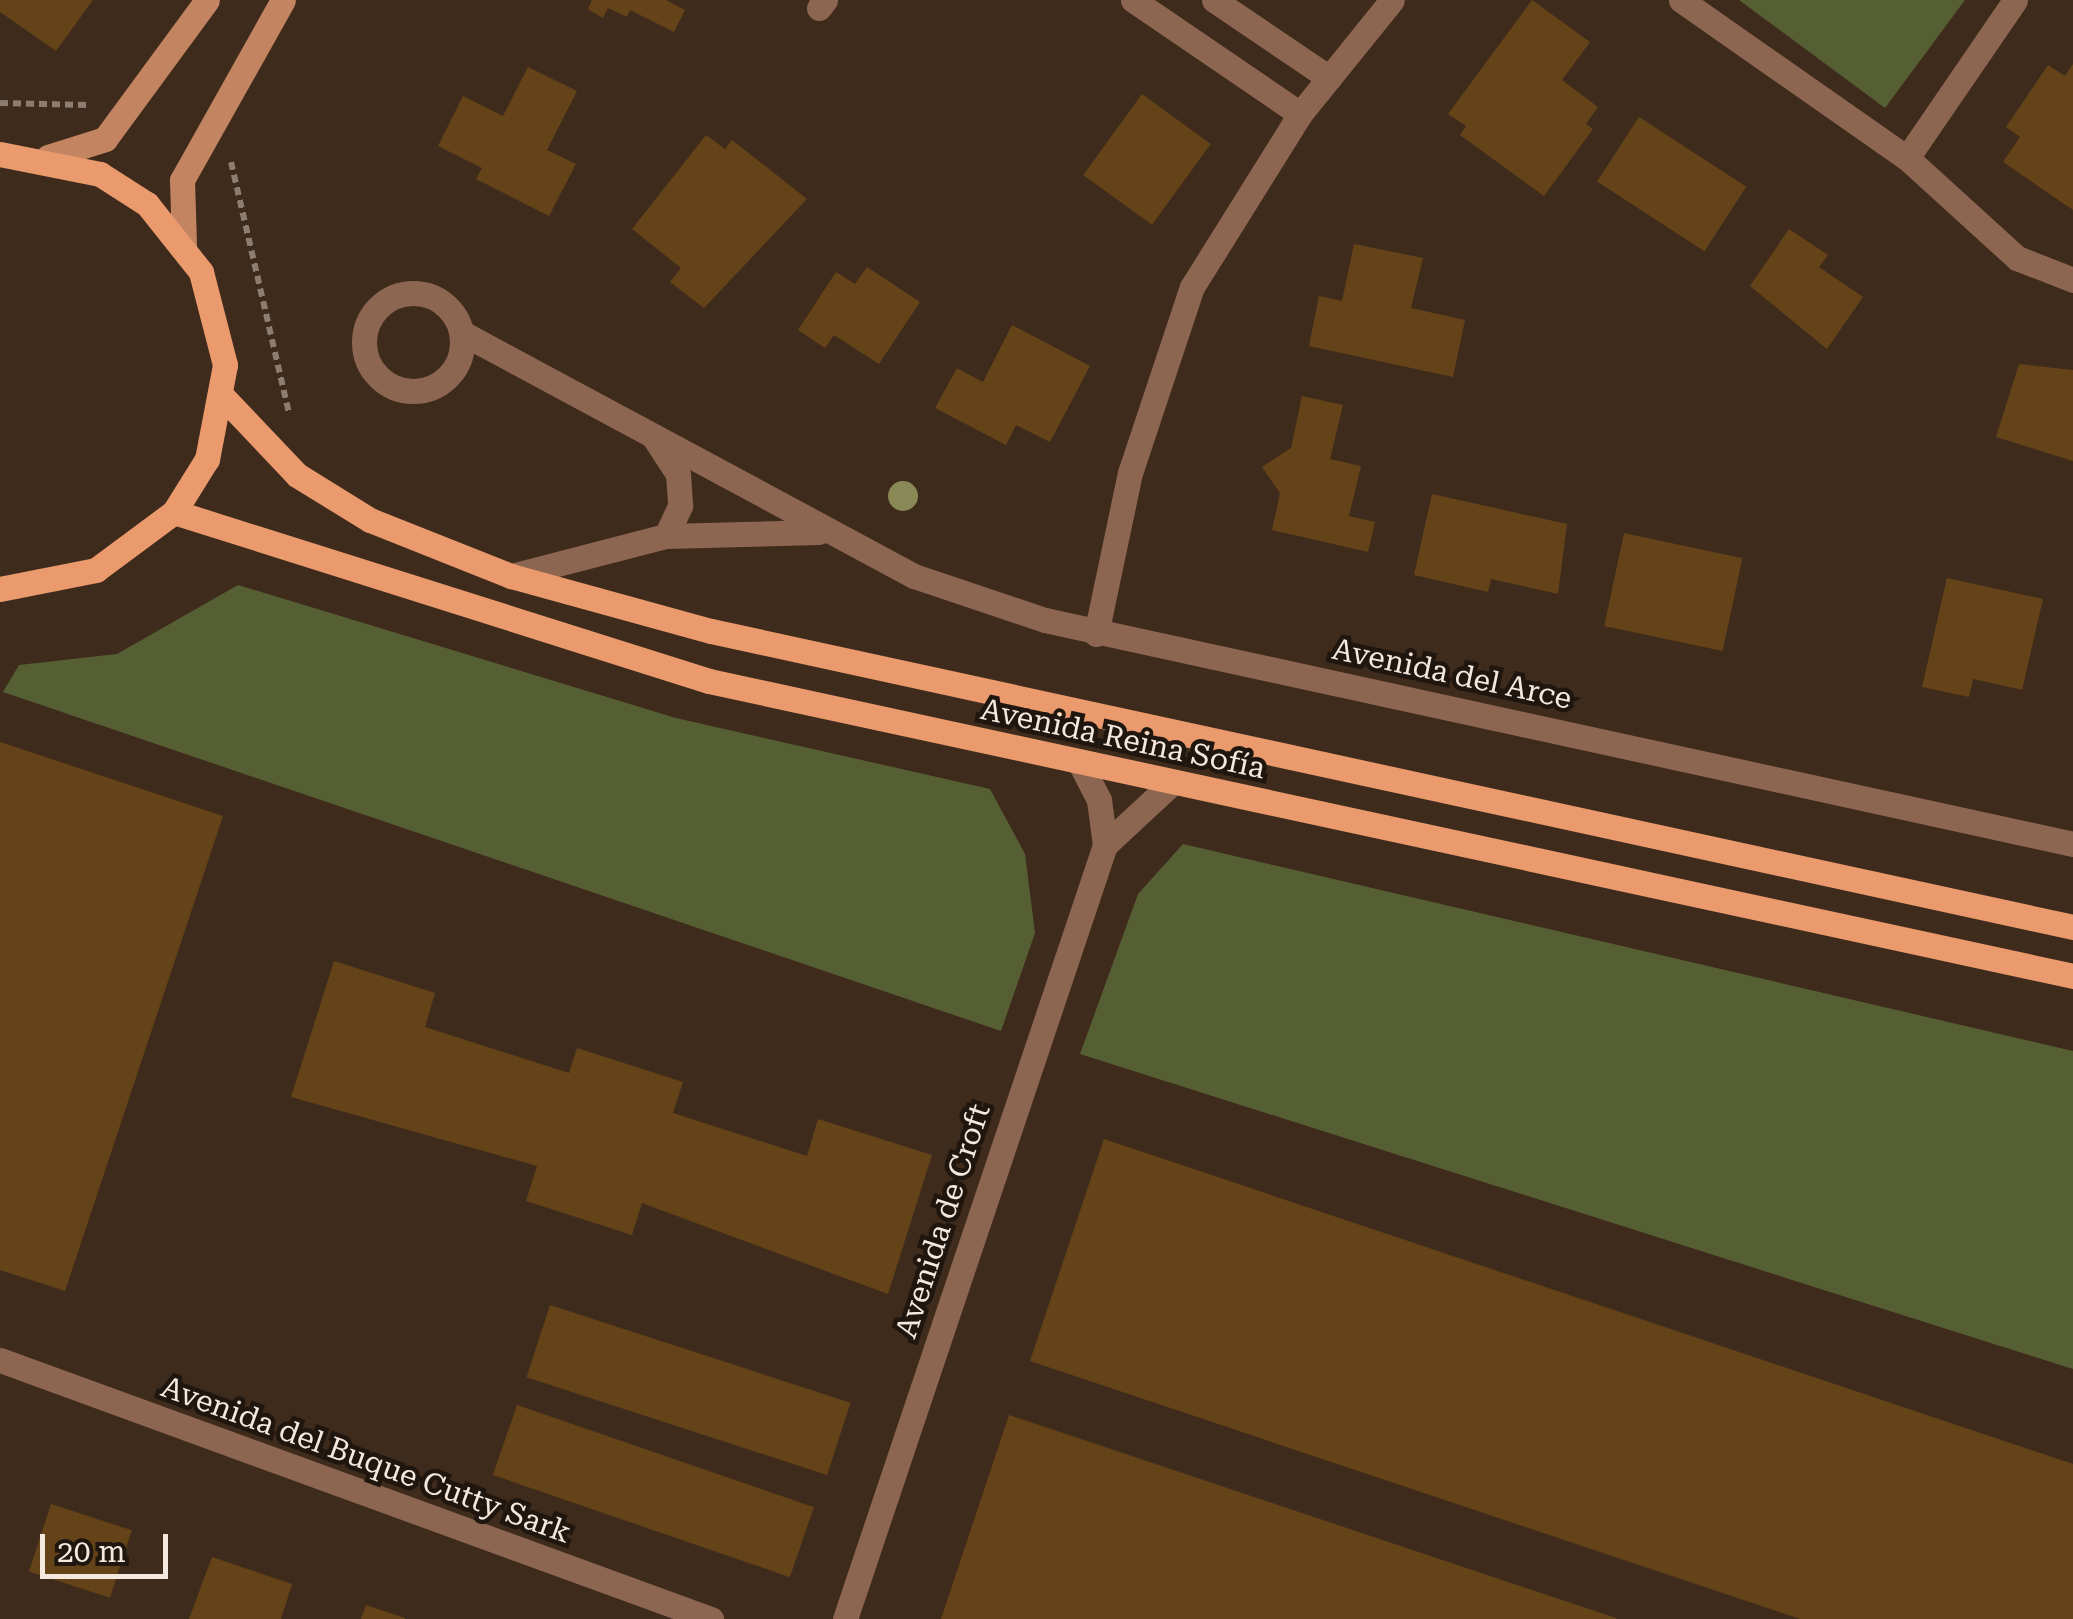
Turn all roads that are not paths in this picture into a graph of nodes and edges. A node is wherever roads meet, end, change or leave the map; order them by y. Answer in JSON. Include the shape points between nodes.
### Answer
{"nodes":[{"id":1,"x":206,"y":0,"type":"edge"},
{"id":2,"x":284,"y":0,"type":"edge"},
{"id":3,"x":1133,"y":0,"type":"edge"},
{"id":4,"x":1214,"y":0,"type":"edge"},
{"id":5,"x":1392,"y":0,"type":"edge"},
{"id":6,"x":1680,"y":0,"type":"edge"},
{"id":7,"x":2015,"y":0,"type":"edge"},
{"id":8,"x":1329,"y":78,"type":"junction"},
{"id":9,"x":1300,"y":114,"type":"junction"},
{"id":10,"x":0,"y":154,"type":"edge"},
{"id":11,"x":48,"y":157,"type":"junction"},
{"id":12,"x":1907,"y":158,"type":"junction"},
{"id":13,"x":184,"y":244,"type":"junction"},
{"id":14,"x":2073,"y":280,"type":"edge"},
{"id":15,"x":466,"y":335,"type":"dead end"},
{"id":16,"x":224,"y":398,"type":"junction"},
{"id":17,"x":643,"y":425,"type":"junction"},
{"id":18,"x":174,"y":512,"type":"junction"},
{"id":19,"x":829,"y":532,"type":"junction"},
{"id":20,"x":666,"y":536,"type":"junction"},
{"id":21,"x":512,"y":576,"type":"junction"},
{"id":22,"x":0,"y":588,"type":"edge"},
{"id":23,"x":1096,"y":634,"type":"junction"},
{"id":24,"x":1080,"y":764,"type":"junction"},
{"id":25,"x":1172,"y":783,"type":"junction"},
{"id":26,"x":2073,"y":844,"type":"edge"},
{"id":27,"x":1105,"y":845,"type":"junction"},
{"id":28,"x":2073,"y":927,"type":"edge"},
{"id":29,"x":2073,"y":976,"type":"edge"},
{"id":30,"x":0,"y":1360,"type":"edge"},
{"id":31,"x":711,"y":1619,"type":"edge"},
{"id":32,"x":845,"y":1619,"type":"edge"}],
"edges":[{"from":1,"to":11,"type":"main road","via":[[105,140]]},
{"from":2,"to":13,"type":"main road","via":[[182,180]]},
{"from":3,"to":9,"type":"street"},
{"from":4,"to":8,"type":"street"},
{"from":5,"to":8,"type":"street"},
{"from":6,"to":12,"type":"street"},
{"from":7,"to":12,"type":"street"},
{"from":8,"to":9,"type":"street"},
{"from":9,"to":23,"type":"street","via":[[1192,287],[1130,473]]},
{"from":10,"to":11,"type":"main road"},
{"from":11,"to":13,"type":"main road","via":[[100,174]]},
{"from":12,"to":14,"type":"street","via":[[2017,258]]},
{"from":13,"to":16,"type":"main road","via":[[214,301]]},
{"from":15,"to":17,"type":"street","name":"Avenida del Arce"},
{"from":16,"to":18,"type":"main road","via":[[207,459]]},
{"from":16,"to":21,"type":"main road","name":"Avenida Reina Sofía","via":[[298,474],[341,502]]},
{"from":17,"to":19,"type":"street","name":"Avenida del Arce"},
{"from":17,"to":20,"type":"street","name":"Avenida del Arce","via":[[678,474],[680,506]]},
{"from":18,"to":22,"type":"main road","via":[[96,570]]},
{"from":18,"to":24,"type":"main road","name":"Avenida Reina Sofía","via":[[286,541],[588,648]]},
{"from":19,"to":20,"type":"street","name":"Avenida del Arce","via":[[763,527]]},
{"from":19,"to":23,"type":"street","name":"Avenida del Arce","via":[[914,576]]},
{"from":20,"to":21,"type":"street","name":"Avenida del Arce"},
{"from":21,"to":28,"type":"main road","name":"Avenida Reina Sofía","via":[[711,631]]},
{"from":23,"to":26,"type":"street","name":"Avenida del Arce"},
{"from":24,"to":25,"type":"main road","name":"Avenida Reina Sofía"},
{"from":24,"to":27,"type":"street","name":"Avenida de Croft","via":[[1100,800]]},
{"from":25,"to":27,"type":"street","name":"Avenida de Croft"},
{"from":25,"to":29,"type":"main road","name":"Avenida Reina Sofía"},
{"from":27,"to":32,"type":"street","name":"Avenida de Croft"},
{"from":30,"to":31,"type":"street","name":"Avenida del Buque Cutty Sark"}]}
